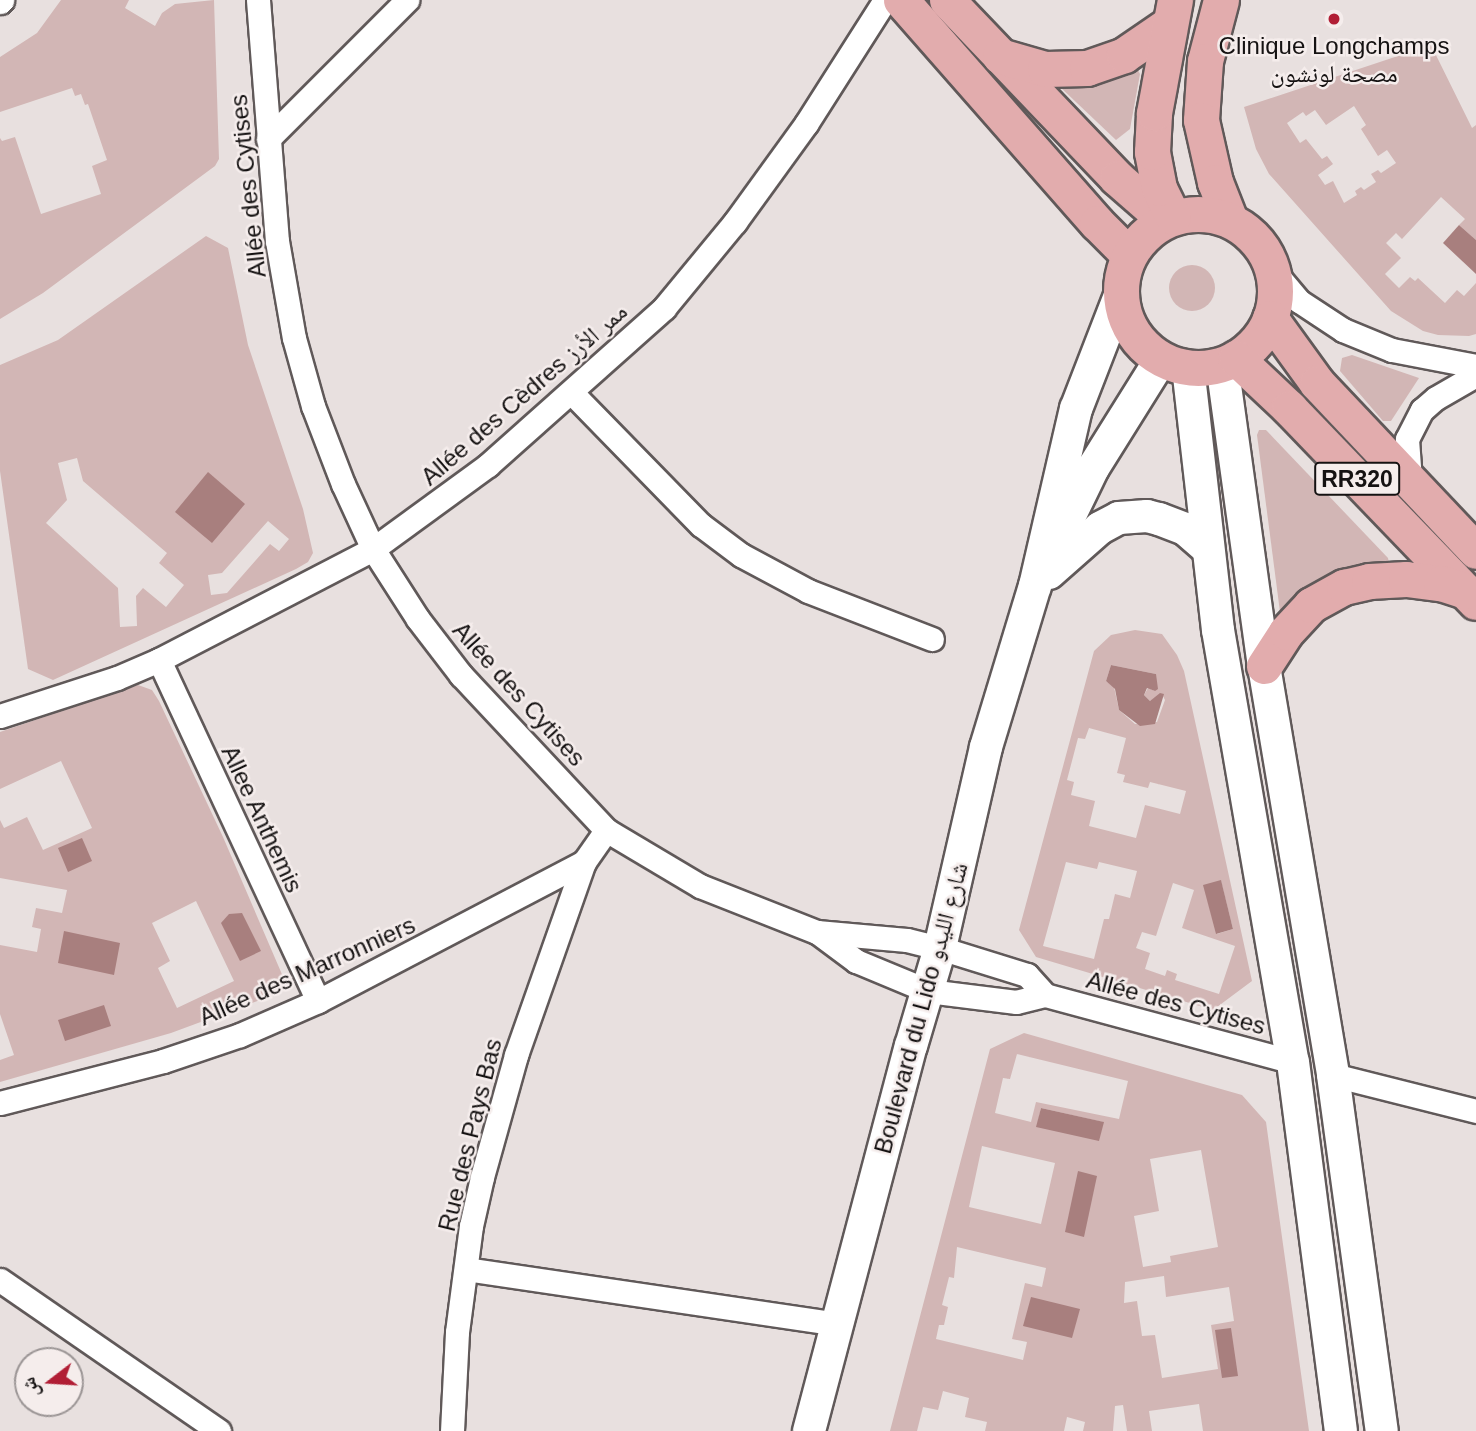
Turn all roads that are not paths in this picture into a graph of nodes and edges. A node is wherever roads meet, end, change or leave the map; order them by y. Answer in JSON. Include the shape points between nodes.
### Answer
{"nodes":[{"id":1,"x":258,"y":0,"type":"edge"},
{"id":2,"x":407,"y":0,"type":"edge"},
{"id":3,"x":885,"y":0,"type":"edge"},
{"id":4,"x":901,"y":0,"type":"edge"},
{"id":5,"x":947,"y":0,"type":"edge"},
{"id":6,"x":1221,"y":0,"type":"edge"},
{"id":7,"x":1172,"y":13,"type":"edge"},
{"id":8,"x":998,"y":55,"type":"junction"},
{"id":9,"x":268,"y":139,"type":"junction"},
{"id":10,"x":1169,"y":219,"type":"junction"},
{"id":11,"x":1230,"y":220,"type":"junction"},
{"id":12,"x":1129,"y":255,"type":"junction"},
{"id":13,"x":1272,"y":269,"type":"junction"},
{"id":14,"x":1121,"y":293,"type":"junction"},
{"id":15,"x":1270,"y":318,"type":"junction"},
{"id":16,"x":1229,"y":361,"type":"junction"},
{"id":17,"x":1175,"y":363,"type":"junction"},
{"id":18,"x":1476,"y":366,"type":"edge"},
{"id":19,"x":1476,"y":375,"type":"edge"},
{"id":20,"x":570,"y":391,"type":"junction"},
{"id":21,"x":1410,"y":480,"type":"junction"},
{"id":22,"x":1207,"y":548,"type":"junction"},
{"id":23,"x":373,"y":549,"type":"junction"},
{"id":24,"x":1476,"y":551,"type":"edge"},
{"id":25,"x":1035,"y":586,"type":"junction"},
{"id":26,"x":1471,"y":597,"type":"edge"},
{"id":27,"x":932,"y":639,"type":"dead end"},
{"id":28,"x":159,"y":660,"type":"junction"},
{"id":29,"x":1264,"y":666,"type":"junction"},
{"id":30,"x":0,"y":716,"type":"edge"},
{"id":31,"x":607,"y":830,"type":"junction"},
{"id":32,"x":584,"y":862,"type":"junction"},
{"id":33,"x":817,"y":932,"type":"junction"},
{"id":34,"x":940,"y":948,"type":"junction"},
{"id":35,"x":928,"y":991,"type":"junction"},
{"id":36,"x":1045,"y":995,"type":"junction"},
{"id":37,"x":317,"y":1001,"type":"junction"},
{"id":38,"x":1293,"y":1062,"type":"junction"},
{"id":39,"x":1333,"y":1075,"type":"junction"},
{"id":40,"x":0,"y":1103,"type":"edge"},
{"id":41,"x":1476,"y":1111,"type":"edge"},
{"id":42,"x":466,"y":1269,"type":"junction"},
{"id":43,"x":0,"y":1280,"type":"edge"},
{"id":44,"x":838,"y":1324,"type":"junction"},
{"id":45,"x":219,"y":1431,"type":"edge"},
{"id":46,"x":452,"y":1431,"type":"edge"},
{"id":47,"x":808,"y":1431,"type":"edge"},
{"id":48,"x":1341,"y":1431,"type":"edge"},
{"id":49,"x":1382,"y":1431,"type":"edge"}],
"edges":[{"from":1,"to":9,"type":"street","name":"Allée des Cytises"},
{"from":2,"to":9,"type":"street"},
{"from":3,"to":20,"type":"street","name":"Allée des Cèdres ممر الأرز","via":[[806,124],[664,309]]},
{"from":4,"to":12,"type":"main road"},
{"from":5,"to":8,"type":"main road"},
{"from":6,"to":11,"type":"main road","via":[[1205,61],[1201,120],[1215,182]]},
{"from":7,"to":8,"type":"main road","via":[[1124,55],[1087,68],[1045,69]]},
{"from":7,"to":10,"type":"main road","via":[[1154,113],[1152,152]]},
{"from":8,"to":10,"type":"main road","via":[[1117,178]]},
{"from":9,"to":23,"type":"street","name":"Allée des Cytises","via":[[277,241],[294,338],[317,417]]},
{"from":10,"to":11,"type":"main road","via":[[1195,213]]},
{"from":10,"to":12,"type":"main road","via":[[1144,234]]},
{"from":11,"to":13,"type":"main road","via":[[1263,249]]},
{"from":12,"to":14,"type":"main road"},
{"from":13,"to":15,"type":"main road","via":[[1275,293]]},
{"from":13,"to":18,"type":"street","via":[[1299,301],[1343,330],[1392,350]]},
{"from":14,"to":17,"type":"main road","via":[[1131,330],[1144,347]]},
{"from":14,"to":25,"type":"main road","name":"Boulevard du Lido شارع الليدو","via":[[1076,409]]},
{"from":15,"to":16,"type":"main road","via":[[1257,341]]},
{"from":15,"to":21,"type":"main road","number":"RR320","via":[[1317,383]]},
{"from":16,"to":17,"type":"main road"},
{"from":16,"to":26,"type":"main road","number":"RR320","via":[[1289,408]]},
{"from":16,"to":29,"type":"main road"},
{"from":17,"to":22,"type":"main road"},
{"from":17,"to":25,"type":"main road","name":"Boulevard du Lido شارع الليدو","via":[[1093,468]]},
{"from":19,"to":21,"type":"street","via":[[1422,410],[1407,439]]},
{"from":20,"to":23,"type":"street","name":"Allée des Cèdres ممر الأرز","via":[[488,465]]},
{"from":20,"to":27,"type":"street","via":[[701,525],[741,555],[808,591]]},
{"from":21,"to":24,"type":"main road","number":"RR320"},
{"from":22,"to":25,"type":"main road","via":[[1185,529],[1159,519],[1119,518],[1083,542]]},
{"from":22,"to":38,"type":"main road","via":[[1231,718]]},
{"from":23,"to":28,"type":"street","name":"Allée des Cèdres ممر الأرز"},
{"from":23,"to":31,"type":"street","name":"Allée des Cytises","via":[[461,675]]},
{"from":25,"to":34,"type":"main road","name":"Boulevard du Lido شارع الليدو","via":[[986,747]]},
{"from":26,"to":29,"type":"main road","via":[[1441,583],[1406,579],[1344,587],[1311,606],[1286,632]]},
{"from":28,"to":30,"type":"street","name":"Allée des Cèdres ممر الأرز"},
{"from":28,"to":37,"type":"street","name":"Allee Anthemis"},
{"from":29,"to":39,"type":"main road"},
{"from":31,"to":32,"type":"street","name":"Allée des Marronniers"},
{"from":31,"to":33,"type":"street","name":"Allée des Cytises","via":[[700,886]]},
{"from":32,"to":37,"type":"street","name":"Allée des Marronniers"},
{"from":32,"to":42,"type":"street","name":"Rue des Pays Bas","via":[[513,1067],[482,1177]]},
{"from":33,"to":34,"type":"street","name":"Allée des Cytises","via":[[907,940]]},
{"from":33,"to":35,"type":"street","name":"Allée des Cytises","via":[[856,961]]},
{"from":34,"to":35,"type":"main road","name":"Boulevard du Lido شارع الليدو"},
{"from":34,"to":36,"type":"street","name":"Allée des Cytises","via":[[1027,975]]},
{"from":35,"to":36,"type":"street","name":"Allée des Cytises","via":[[1016,1002]]},
{"from":35,"to":44,"type":"main road","name":"Boulevard du Lido شارع الليدو"},
{"from":36,"to":38,"type":"street","name":"Allée des Cytises"},
{"from":37,"to":40,"type":"street","name":"Allée des Marronniers","via":[[240,1035],[163,1061]]},
{"from":38,"to":48,"type":"main road"},
{"from":39,"to":41,"type":"street"},
{"from":39,"to":49,"type":"main road"},
{"from":42,"to":44,"type":"street"},
{"from":42,"to":46,"type":"street","name":"Rue des Pays Bas","via":[[457,1332]]},
{"from":43,"to":45,"type":"street"},
{"from":44,"to":47,"type":"main road","name":"Boulevard du Lido شارع الليدو"}]}
